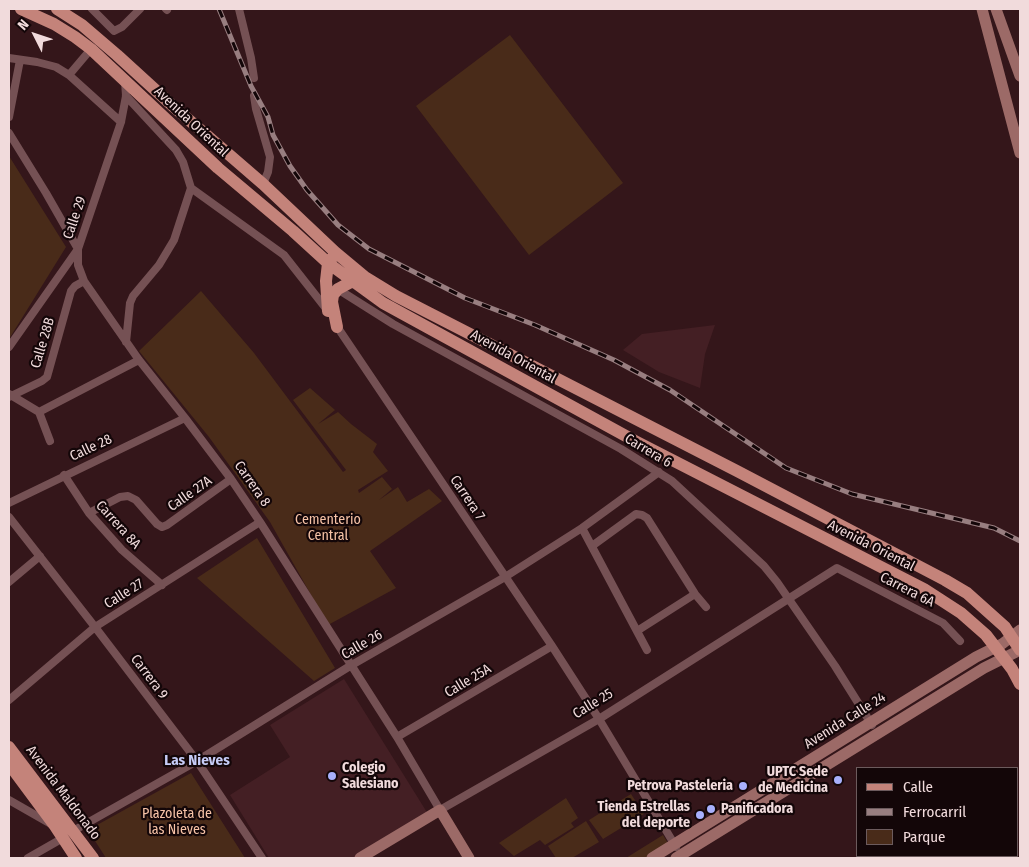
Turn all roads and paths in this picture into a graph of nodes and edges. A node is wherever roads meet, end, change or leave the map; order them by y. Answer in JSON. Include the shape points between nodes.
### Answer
{"nodes":[{"id":1,"x":21,"y":9,"type":"edge"},
{"id":2,"x":57,"y":9,"type":"edge"},
{"id":3,"x":92,"y":9,"type":"edge"},
{"id":4,"x":140,"y":9,"type":"edge"},
{"id":5,"x":239,"y":9,"type":"edge"},
{"id":6,"x":982,"y":9,"type":"edge"},
{"id":7,"x":996,"y":9,"type":"edge"},
{"id":8,"x":92,"y":49,"type":"junction"},
{"id":9,"x":9,"y":58,"type":"edge"},
{"id":10,"x":20,"y":60,"type":"junction"},
{"id":11,"x":69,"y":75,"type":"junction"},
{"id":12,"x":1020,"y":76,"type":"edge"},
{"id":13,"x":254,"y":78,"type":"dead end"},
{"id":14,"x":125,"y":81,"type":"junction"},
{"id":15,"x":126,"y":96,"type":"junction"},
{"id":16,"x":254,"y":96,"type":"dead end"},
{"id":17,"x":9,"y":117,"type":"edge"},
{"id":18,"x":121,"y":122,"type":"junction"},
{"id":19,"x":9,"y":133,"type":"edge"},
{"id":20,"x":1020,"y":153,"type":"edge"},
{"id":21,"x":264,"y":184,"type":"junction"},
{"id":22,"x":191,"y":188,"type":"junction"},
{"id":23,"x":78,"y":249,"type":"junction"},
{"id":24,"x":335,"y":252,"type":"junction"},
{"id":25,"x":328,"y":264,"type":"junction"},
{"id":26,"x":84,"y":281,"type":"junction"},
{"id":27,"x":326,"y":281,"type":"junction"},
{"id":28,"x":351,"y":282,"type":"junction"},
{"id":29,"x":338,"y":289,"type":"junction"},
{"id":30,"x":328,"y":311,"type":"junction"},
{"id":31,"x":337,"y":327,"type":"junction"},
{"id":32,"x":126,"y":342,"type":"junction"},
{"id":33,"x":9,"y":347,"type":"edge"},
{"id":34,"x":139,"y":360,"type":"junction"},
{"id":35,"x":10,"y":396,"type":"edge"},
{"id":36,"x":39,"y":412,"type":"junction"},
{"id":37,"x":185,"y":418,"type":"junction"},
{"id":38,"x":50,"y":441,"type":"dead end"},
{"id":39,"x":659,"y":472,"type":"junction"},
{"id":40,"x":64,"y":475,"type":"junction"},
{"id":41,"x":232,"y":479,"type":"junction"},
{"id":42,"x":9,"y":503,"type":"edge"},
{"id":43,"x":89,"y":513,"type":"junction"},
{"id":44,"x":9,"y":517,"type":"edge"},
{"id":45,"x":260,"y":522,"type":"junction"},
{"id":46,"x":162,"y":527,"type":"joint"},
{"id":47,"x":582,"y":528,"type":"junction"},
{"id":48,"x":592,"y":546,"type":"junction"},
{"id":49,"x":40,"y":556,"type":"junction"},
{"id":50,"x":837,"y":568,"type":"joint"},
{"id":51,"x":505,"y":577,"type":"junction"},
{"id":52,"x":9,"y":582,"type":"edge"},
{"id":53,"x":162,"y":585,"type":"junction"},
{"id":54,"x":695,"y":594,"type":"junction"},
{"id":55,"x":789,"y":598,"type":"junction"},
{"id":56,"x":706,"y":607,"type":"dead end"},
{"id":57,"x":95,"y":627,"type":"junction"},
{"id":58,"x":1020,"y":630,"type":"edge"},
{"id":59,"x":637,"y":631,"type":"junction"},
{"id":60,"x":960,"y":641,"type":"dead end"},
{"id":61,"x":552,"y":646,"type":"junction"},
{"id":62,"x":647,"y":650,"type":"dead end"},
{"id":63,"x":1020,"y":650,"type":"edge"},
{"id":64,"x":350,"y":666,"type":"junction"},
{"id":65,"x":941,"y":679,"type":"junction"},
{"id":66,"x":1020,"y":684,"type":"edge"},
{"id":67,"x":947,"y":690,"type":"junction"},
{"id":68,"x":9,"y":700,"type":"edge"},
{"id":69,"x":598,"y":719,"type":"junction"},
{"id":70,"x":871,"y":722,"type":"junction"},
{"id":71,"x":878,"y":733,"type":"junction"},
{"id":72,"x":397,"y":737,"type":"junction"},
{"id":73,"x":9,"y":747,"type":"edge"},
{"id":74,"x":197,"y":761,"type":"junction"},
{"id":75,"x":9,"y":764,"type":"edge"},
{"id":76,"x":9,"y":800,"type":"edge"},
{"id":77,"x":440,"y":810,"type":"junction"},
{"id":78,"x":55,"y":826,"type":"junction"},
{"id":79,"x":68,"y":835,"type":"junction"},
{"id":80,"x":674,"y":844,"type":"junction"},
{"id":81,"x":680,"y":857,"type":"edge"},
{"id":82,"x":28,"y":858,"type":"edge"},
{"id":83,"x":76,"y":858,"type":"edge"},
{"id":84,"x":93,"y":858,"type":"edge"},
{"id":85,"x":262,"y":858,"type":"edge"},
{"id":86,"x":360,"y":858,"type":"edge"},
{"id":87,"x":469,"y":858,"type":"edge"},
{"id":88,"x":652,"y":858,"type":"edge"}],
"edges":[{"from":1,"to":8,"type":"main road","name":"Avenida Oriental","via":[[54,24]]},
{"from":2,"to":21,"type":"main road","name":"Avenida Oriental","via":[[93,35]]},
{"from":3,"to":4,"type":"street","via":[[114,31]]},
{"from":5,"to":13,"type":"street"},
{"from":6,"to":20,"type":"main road"},
{"from":7,"to":12,"type":"main road"},
{"from":8,"to":11,"type":"street"},
{"from":8,"to":14,"type":"main road","name":"Avenida Oriental"},
{"from":9,"to":10,"type":"street"},
{"from":10,"to":11,"type":"street","via":[[56,67]]},
{"from":10,"to":17,"type":"street"},
{"from":11,"to":18,"type":"street"},
{"from":14,"to":15,"type":"street","name":"Calle 29"},
{"from":14,"to":25,"type":"main road","name":"Avenida Oriental"},
{"from":15,"to":18,"type":"street","name":"Calle 29"},
{"from":15,"to":22,"type":"street","via":[[176,150]]},
{"from":16,"to":21,"type":"street","via":[[270,156]]},
{"from":18,"to":23,"type":"street","name":"Calle 29"},
{"from":19,"to":23,"type":"street","name":"Carrera 8"},
{"from":21,"to":24,"type":"main road","name":"Avenida Oriental"},
{"from":22,"to":30,"type":"street","name":"Carrera 7","via":[[284,255]]},
{"from":22,"to":32,"type":"street","via":[[174,240],[130,303]]},
{"from":23,"to":26,"type":"street","name":"Carrera 8","via":[[78,265]]},
{"from":23,"to":33,"type":"street","name":"Calle 29"},
{"from":24,"to":25,"type":"main road"},
{"from":24,"to":63,"type":"main road","name":"Avenida Oriental","via":[[365,277],[396,296],[945,580],[967,593],[1005,627]]},
{"from":25,"to":27,"type":"main road"},
{"from":25,"to":28,"type":"main road","name":"Avenida Oriental"},
{"from":26,"to":32,"type":"street","name":"Carrera 8"},
{"from":26,"to":35,"type":"street","name":"Calle 28B","via":[[71,291],[47,377]]},
{"from":27,"to":29,"type":"street","name":"Carrera 6"},
{"from":27,"to":30,"type":"main road"},
{"from":28,"to":29,"type":"main road"},
{"from":28,"to":66,"type":"main road","name":"Avenida Oriental","via":[[383,304],[634,441],[924,590],[961,613],[986,635]]},
{"from":29,"to":31,"type":"main road","via":[[332,302]]},
{"from":29,"to":39,"type":"street","name":"Carrera 6","via":[[394,324]]},
{"from":30,"to":31,"type":"street","name":"Carrera 7"},
{"from":31,"to":51,"type":"street","name":"Carrera 7"},
{"from":32,"to":34,"type":"street","name":"Carrera 8"},
{"from":34,"to":36,"type":"street"},
{"from":34,"to":37,"type":"street","name":"Carrera 8"},
{"from":35,"to":36,"type":"street"},
{"from":36,"to":38,"type":"street"},
{"from":37,"to":40,"type":"street","name":"Calle 28"},
{"from":37,"to":41,"type":"street","name":"Carrera 8"},
{"from":39,"to":47,"type":"street","name":"Calle 26"},
{"from":39,"to":55,"type":"street","name":"Carrera 6","via":[[764,566]]},
{"from":40,"to":42,"type":"street","name":"Calle 28"},
{"from":40,"to":43,"type":"street","name":"Carrera 8A"},
{"from":41,"to":45,"type":"street","name":"Carrera 8"},
{"from":41,"to":46,"type":"street","name":"Calle 27A"},
{"from":43,"to":46,"type":"street","name":"Carrera 8A","via":[[128,496]]},
{"from":43,"to":53,"type":"street","name":"Carrera 8A","via":[[122,550]]},
{"from":44,"to":49,"type":"street","name":"Carrera 9"},
{"from":45,"to":53,"type":"street","name":"Calle 27"},
{"from":45,"to":64,"type":"street","name":"Carrera 8"},
{"from":47,"to":48,"type":"street"},
{"from":47,"to":51,"type":"street","name":"Calle 26"},
{"from":48,"to":54,"type":"street","via":[[636,514],[642,515]]},
{"from":48,"to":59,"type":"street"},
{"from":49,"to":52,"type":"street"},
{"from":49,"to":57,"type":"street","name":"Carrera 9"},
{"from":50,"to":55,"type":"street","name":"Calle 25"},
{"from":50,"to":60,"type":"street","name":"Carrera 6A","via":[[943,623]]},
{"from":51,"to":61,"type":"street","name":"Carrera 7"},
{"from":51,"to":64,"type":"street","name":"Calle 26"},
{"from":53,"to":57,"type":"street","name":"Calle 27"},
{"from":54,"to":56,"type":"street"},
{"from":54,"to":59,"type":"street"},
{"from":55,"to":69,"type":"street","name":"Calle 25"},
{"from":55,"to":70,"type":"street","name":"Carrera 6"},
{"from":57,"to":68,"type":"street","name":"Calle 27"},
{"from":57,"to":74,"type":"street","name":"Carrera 9"},
{"from":58,"to":65,"type":"main road","name":"Avenida Calle 24"},
{"from":59,"to":62,"type":"street"},
{"from":61,"to":69,"type":"street","name":"Carrera 7"},
{"from":61,"to":72,"type":"street","name":"Calle 25A"},
{"from":63,"to":67,"type":"main road","name":"Avenida Calle 24"},
{"from":64,"to":72,"type":"street","name":"Carrera 8"},
{"from":64,"to":74,"type":"street","name":"Calle 26"},
{"from":65,"to":67,"type":"main road"},
{"from":65,"to":70,"type":"main road","name":"Avenida Calle 24"},
{"from":67,"to":71,"type":"main road","name":"Avenida Calle 24"},
{"from":69,"to":77,"type":"street","name":"Calle 25"},
{"from":69,"to":80,"type":"street","name":"Carrera 7"},
{"from":70,"to":71,"type":"street","name":"Carrera 6"},
{"from":70,"to":80,"type":"main road","name":"Avenida Calle 24"},
{"from":71,"to":81,"type":"main road","name":"Avenida Calle 24"},
{"from":72,"to":77,"type":"street","name":"Carrera 8"},
{"from":73,"to":79,"type":"main road","name":"Avenida Maldonado"},
{"from":74,"to":79,"type":"street","name":"Calle 26"},
{"from":74,"to":85,"type":"street","name":"Carrera 9"},
{"from":75,"to":78,"type":"main road","name":"Avenida Maldonado"},
{"from":76,"to":78,"type":"street"},
{"from":77,"to":86,"type":"main road","name":"Calle 25"},
{"from":77,"to":87,"type":"main road","name":"Carrera 8"},
{"from":78,"to":79,"type":"main road","name":"Avenida Maldonado"},
{"from":79,"to":82,"type":"street","name":"Calle 26"},
{"from":79,"to":83,"type":"main road","name":"Avenida Maldonado"},
{"from":79,"to":84,"type":"main road","name":"Avenida Maldonado"},
{"from":80,"to":81,"type":"street","name":"Carrera 7"},
{"from":80,"to":88,"type":"main road","name":"Avenida Calle 24"}]}
